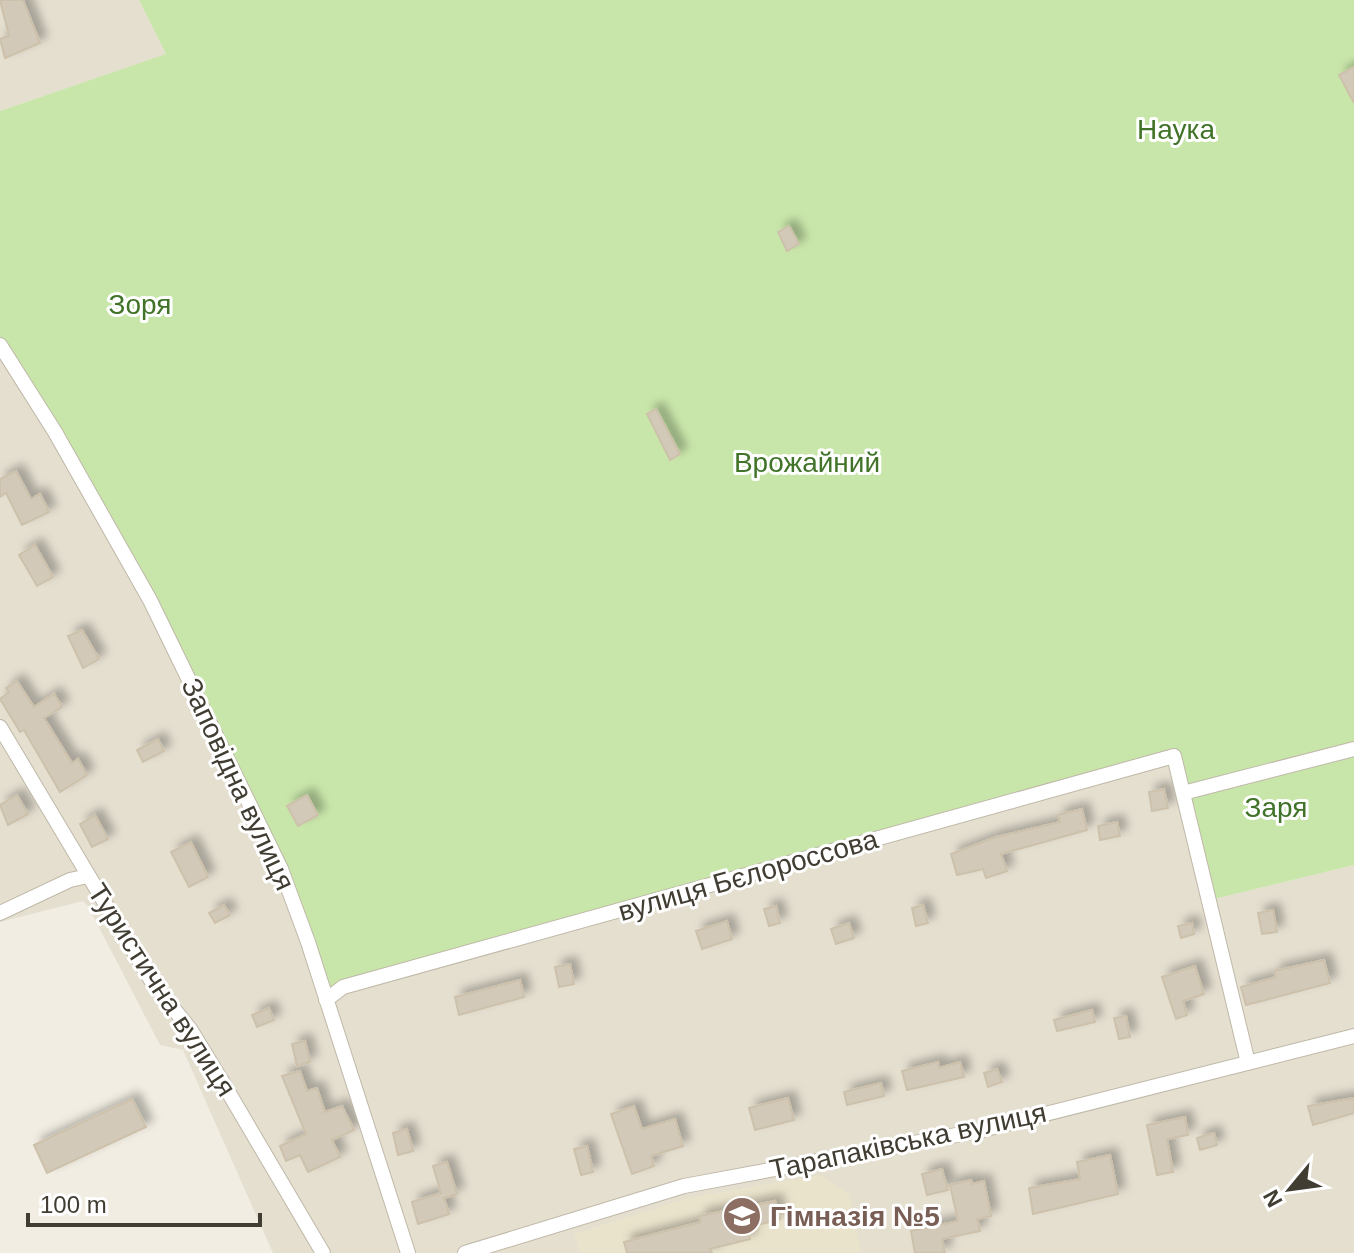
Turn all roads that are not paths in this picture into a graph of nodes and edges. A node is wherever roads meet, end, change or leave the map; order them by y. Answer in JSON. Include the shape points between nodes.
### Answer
{"nodes":[{"id":1,"x":0,"y":345,"type":"edge"},
{"id":2,"x":0,"y":727,"type":"edge"},
{"id":3,"x":1354,"y":749,"type":"edge"},
{"id":4,"x":1183,"y":793,"type":"junction"},
{"id":5,"x":88,"y":876,"type":"junction"},
{"id":6,"x":0,"y":913,"type":"edge"},
{"id":7,"x":326,"y":1000,"type":"junction"},
{"id":8,"x":1354,"y":1036,"type":"edge"},
{"id":9,"x":1248,"y":1063,"type":"junction"},
{"id":10,"x":323,"y":1253,"type":"edge"},
{"id":11,"x":408,"y":1253,"type":"edge"},
{"id":12,"x":465,"y":1253,"type":"edge"}],
"edges":[{"from":1,"to":7,"type":"street","name":"Заповідна вулиця","via":[[150,600],[241,782],[281,869]]},
{"from":2,"to":5,"type":"street","name":"Туристична вулиця"},
{"from":3,"to":4,"type":"street"},
{"from":4,"to":7,"type":"street","name":"вулиця Бєлороссова","via":[[1174,756],[343,987]]},
{"from":4,"to":9,"type":"street"},
{"from":5,"to":6,"type":"street"},
{"from":5,"to":10,"type":"street","name":"Туристична вулиця","via":[[152,982],[190,1029]]},
{"from":7,"to":11,"type":"street","name":"Заповідна вулиця"},
{"from":8,"to":9,"type":"street","name":"Тарапаківська вулиця"},
{"from":9,"to":12,"type":"street","name":"Тарапаківська вулиця","via":[[978,1131],[684,1186]]}]}
